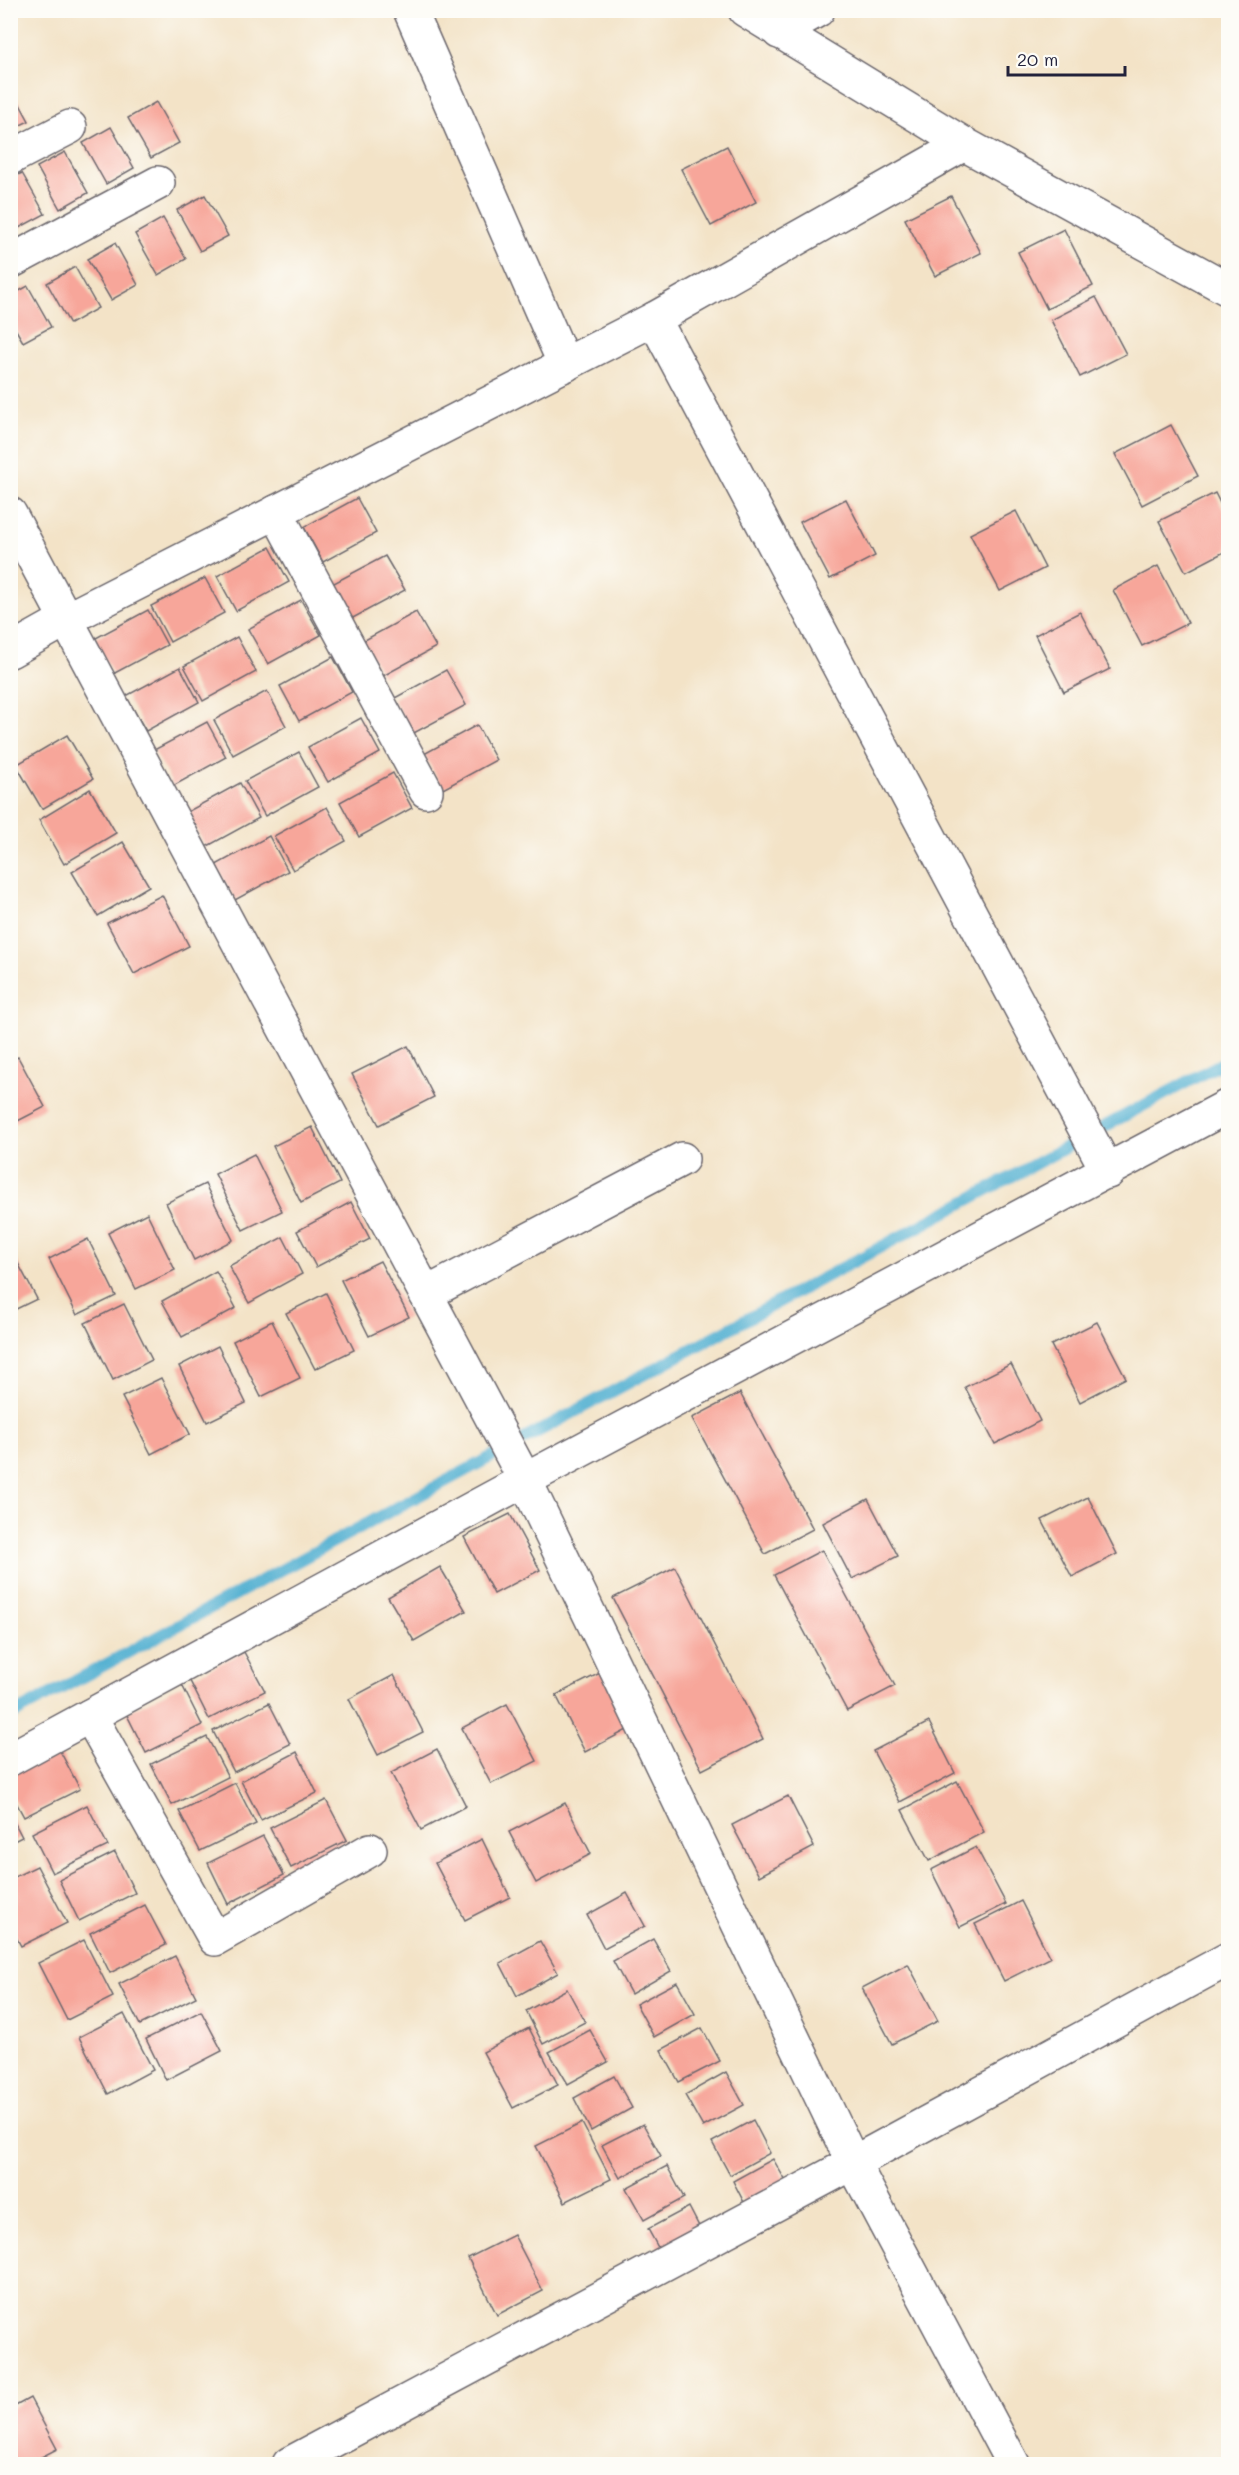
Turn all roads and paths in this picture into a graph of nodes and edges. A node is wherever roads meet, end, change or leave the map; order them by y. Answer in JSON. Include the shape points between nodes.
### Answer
{"nodes":[{"id":1,"x":410,"y":10,"type":"edge"},
{"id":2,"x":745,"y":10,"type":"edge"},
{"id":3,"x":818,"y":10,"type":"edge"},
{"id":4,"x":780,"y":32,"type":"junction"},
{"id":5,"x":70,"y":127,"type":"dead end"},
{"id":6,"x":964,"y":144,"type":"junction"},
{"id":7,"x":10,"y":158,"type":"edge"},
{"id":8,"x":158,"y":183,"type":"dead end"},
{"id":9,"x":10,"y":261,"type":"edge"},
{"id":10,"x":1228,"y":289,"type":"edge"},
{"id":11,"x":654,"y":319,"type":"junction"},
{"id":12,"x":565,"y":365,"type":"junction"},
{"id":13,"x":276,"y":512,"type":"junction"},
{"id":14,"x":10,"y":514,"type":"edge"},
{"id":15,"x":67,"y":619,"type":"junction"},
{"id":16,"x":10,"y":651,"type":"edge"},
{"id":17,"x":426,"y":791,"type":"dead end"},
{"id":18,"x":1228,"y":1106,"type":"edge"},
{"id":19,"x":682,"y":1159,"type":"dead end"},
{"id":20,"x":1108,"y":1172,"type":"junction"},
{"id":21,"x":426,"y":1293,"type":"junction"},
{"id":22,"x":525,"y":1480,"type":"junction"},
{"id":23,"x":90,"y":1716,"type":"junction"},
{"id":24,"x":10,"y":1759,"type":"edge"},
{"id":25,"x":370,"y":1850,"type":"dead end"},
{"id":26,"x":1228,"y":1959,"type":"edge"},
{"id":27,"x":853,"y":2163,"type":"junction"},
{"id":28,"x":289,"y":2464,"type":"edge"},
{"id":29,"x":1013,"y":2464,"type":"edge"}],
"edges":[{"from":1,"to":12,"type":"street"},
{"from":2,"to":4,"type":"street"},
{"from":3,"to":4,"type":"street"},
{"from":4,"to":6,"type":"street"},
{"from":5,"to":7,"type":"street"},
{"from":6,"to":10,"type":"street"},
{"from":6,"to":11,"type":"street"},
{"from":8,"to":9,"type":"street"},
{"from":11,"to":12,"type":"street"},
{"from":11,"to":20,"type":"street"},
{"from":12,"to":13,"type":"street"},
{"from":13,"to":15,"type":"street"},
{"from":13,"to":17,"type":"street"},
{"from":14,"to":15,"type":"street"},
{"from":15,"to":16,"type":"street"},
{"from":15,"to":21,"type":"street"},
{"from":18,"to":20,"type":"street"},
{"from":19,"to":21,"type":"street"},
{"from":20,"to":22,"type":"street"},
{"from":21,"to":22,"type":"street"},
{"from":22,"to":23,"type":"street"},
{"from":22,"to":27,"type":"street"},
{"from":23,"to":24,"type":"street"},
{"from":23,"to":25,"type":"street","via":[[215,1939]]},
{"from":26,"to":27,"type":"street"},
{"from":27,"to":28,"type":"street"},
{"from":27,"to":29,"type":"street"}]}
